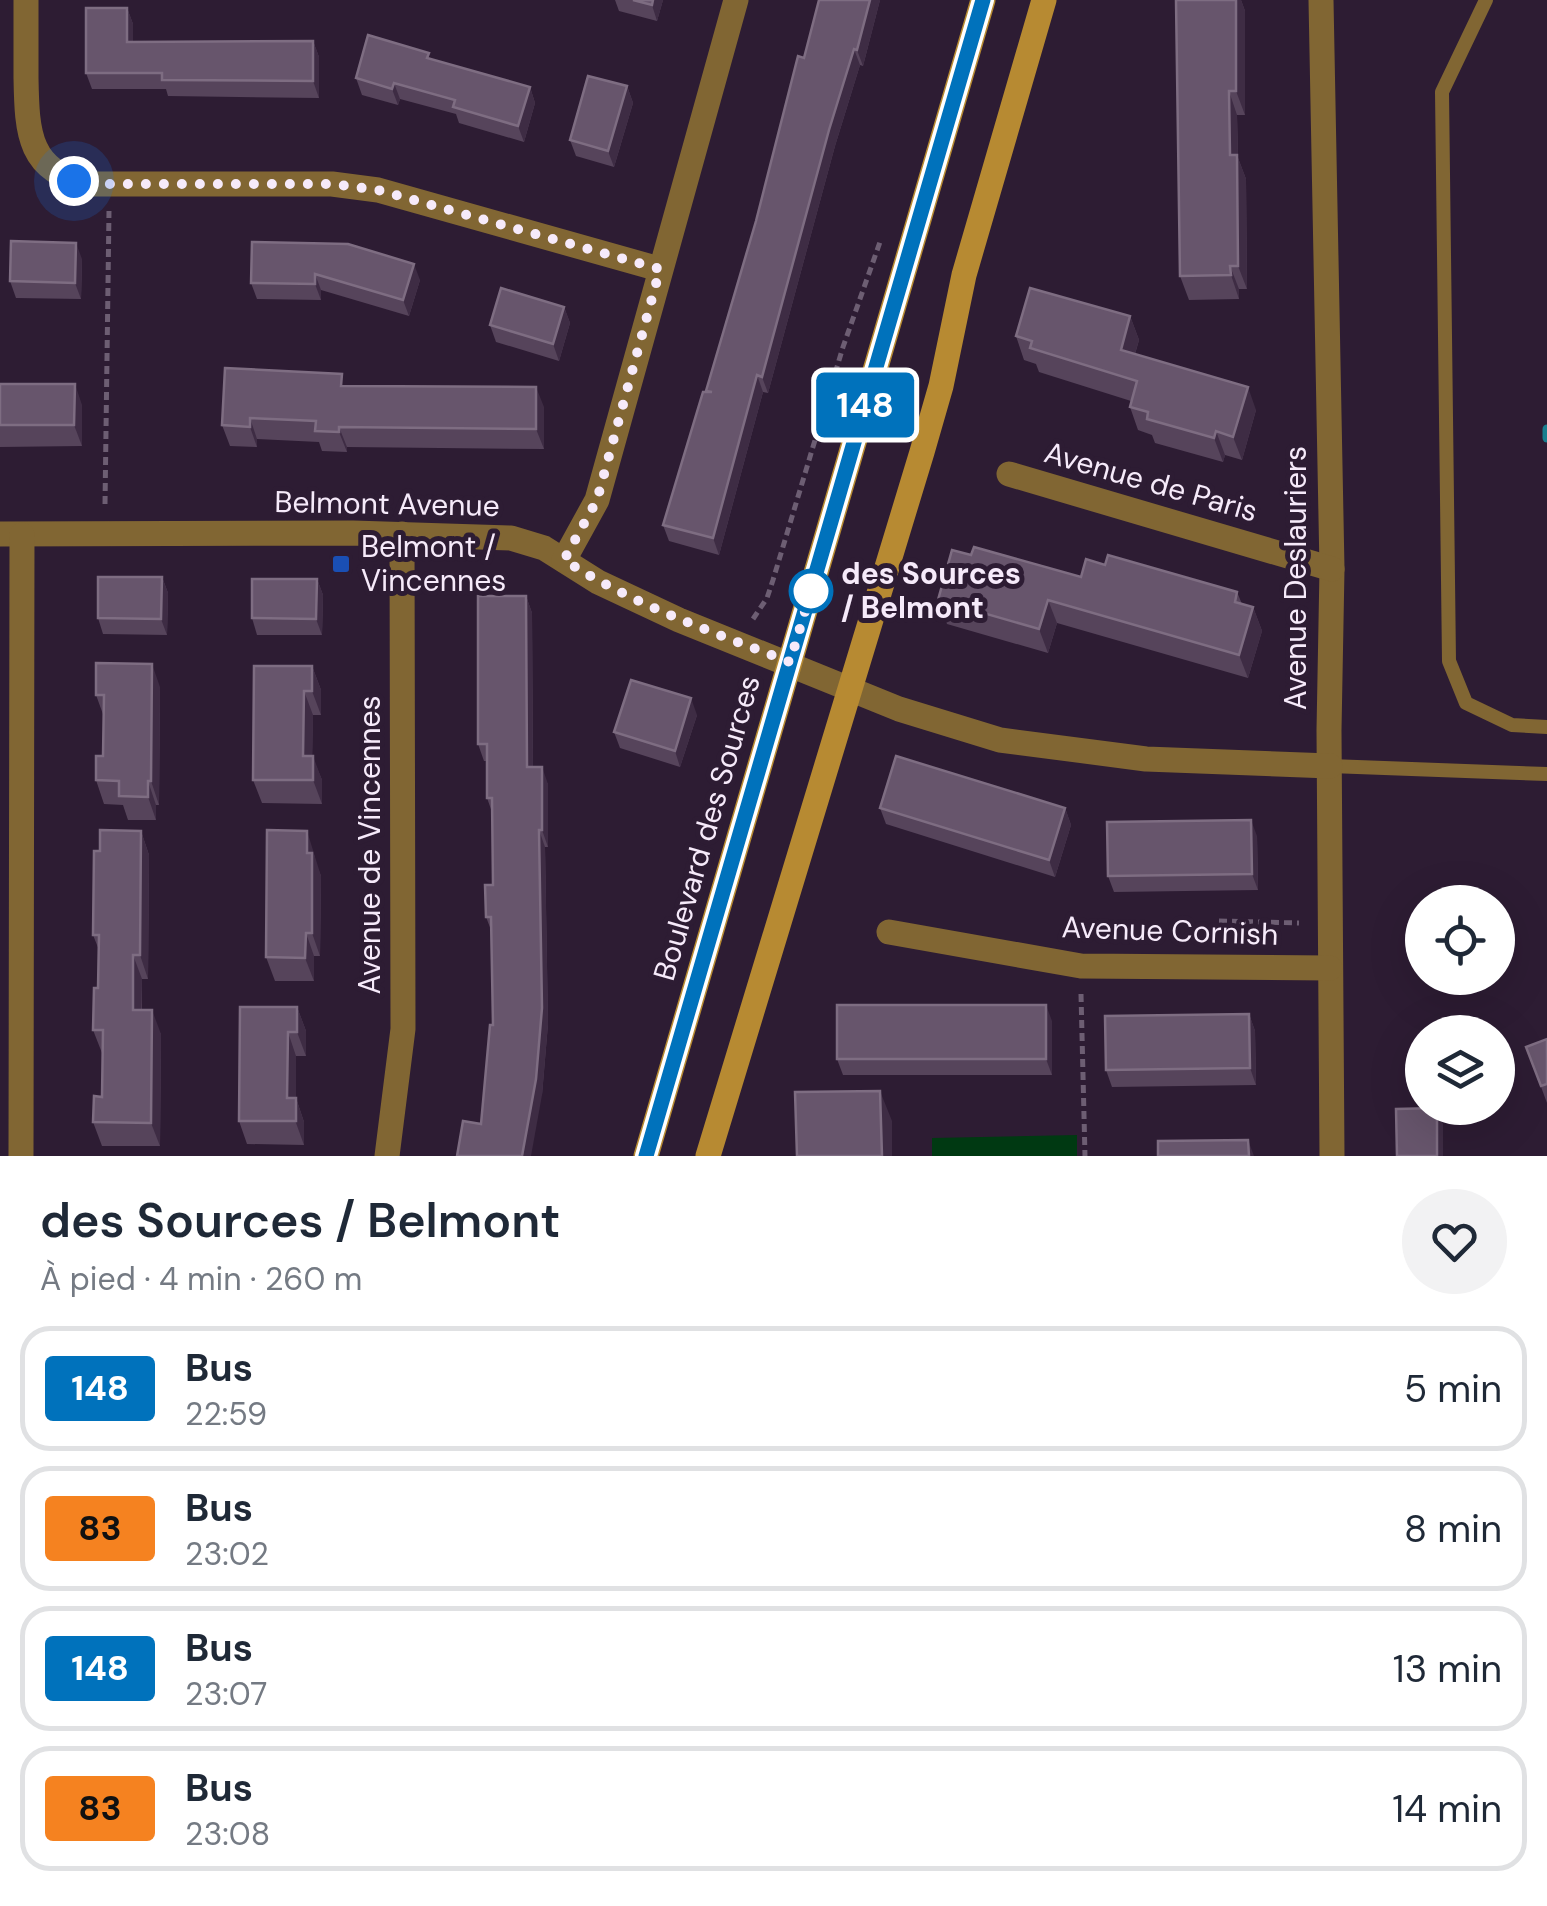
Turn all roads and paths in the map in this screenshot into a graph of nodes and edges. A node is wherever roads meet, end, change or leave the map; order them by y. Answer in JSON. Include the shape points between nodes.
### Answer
{"nodes":[{"id":1,"x":26,"y":0,"type":"edge"},
{"id":2,"x":736,"y":0,"type":"edge"},
{"id":3,"x":983,"y":0,"type":"edge"},
{"id":4,"x":1044,"y":0,"type":"edge"},
{"id":5,"x":1321,"y":0,"type":"edge"},
{"id":6,"x":1486,"y":0,"type":"edge"},
{"id":7,"x":109,"y":203,"type":"dead end"},
{"id":8,"x":880,"y":242,"type":"dead end"},
{"id":9,"x":660,"y":269,"type":"junction"},
{"id":10,"x":1010,"y":474,"type":"dead end"},
{"id":11,"x":105,"y":504,"type":"dead end"},
{"id":12,"x":11,"y":534,"type":"edge"},
{"id":13,"x":402,"y":534,"type":"junction"},
{"id":14,"x":564,"y":560,"type":"junction"},
{"id":15,"x":1332,"y":569,"type":"junction"},
{"id":16,"x":753,"y":620,"type":"dead end"},
{"id":17,"x":790,"y":662,"type":"junction"},
{"id":18,"x":851,"y":687,"type":"junction"},
{"id":19,"x":1547,"y":727,"type":"edge"},
{"id":20,"x":1330,"y":766,"type":"junction"},
{"id":21,"x":1547,"y":774,"type":"edge"},
{"id":22,"x":1219,"y":921,"type":"dead end"},
{"id":23,"x":1299,"y":923,"type":"dead end"},
{"id":24,"x":890,"y":932,"type":"dead end"},
{"id":25,"x":1330,"y":968,"type":"junction"},
{"id":26,"x":1081,"y":988,"type":"dead end"},
{"id":27,"x":22,"y":1156,"type":"edge"},
{"id":28,"x":387,"y":1156,"type":"edge"},
{"id":29,"x":646,"y":1156,"type":"edge"},
{"id":30,"x":708,"y":1156,"type":"edge"},
{"id":31,"x":1085,"y":1156,"type":"edge"},
{"id":32,"x":1332,"y":1156,"type":"edge"}],
"edges":[{"from":1,"to":9,"type":"street","via":[[28,134],[40,158],[61,176],[91,184],[332,184],[378,190]]},
{"from":2,"to":9,"type":"street"},
{"from":3,"to":17,"type":"main road","name":"Boulevard des Sources"},
{"from":4,"to":18,"type":"main road"},
{"from":5,"to":15,"type":"street","name":"Avenue Deslauriers"},
{"from":6,"to":19,"type":"lane","via":[[1442,92],[1449,661],[1466,703],[1512,725]]},
{"from":7,"to":11,"type":"path"},
{"from":8,"to":16,"type":"path","via":[[774,580]]},
{"from":9,"to":14,"type":"street","via":[[597,500]]},
{"from":10,"to":15,"type":"street","name":"Avenue de Paris"},
{"from":12,"to":13,"type":"street","name":"Belmont Avenue"},
{"from":12,"to":27,"type":"street"},
{"from":13,"to":14,"type":"street","name":"Belmont Avenue","via":[[511,538]]},
{"from":13,"to":28,"type":"street","name":"Avenue de Vincennes","via":[[403,1029]]},
{"from":14,"to":17,"type":"street","name":"Belmont Avenue","via":[[679,620]]},
{"from":15,"to":20,"type":"street","name":"Avenue Deslauriers"},
{"from":17,"to":18,"type":"street","name":"Belmont Avenue"},
{"from":17,"to":29,"type":"main road","name":"Boulevard des Sources"},
{"from":18,"to":20,"type":"street","name":"Belmont Avenue","via":[[1000,740],[1146,760]]},
{"from":18,"to":30,"type":"main road"},
{"from":20,"to":21,"type":"lane"},
{"from":20,"to":25,"type":"street","name":"Avenue Deslauriers"},
{"from":22,"to":23,"type":"path"},
{"from":24,"to":25,"type":"street","name":"Avenue Cornish","via":[[1081,966]]},
{"from":25,"to":32,"type":"street","name":"Avenue Deslauriers"},
{"from":26,"to":31,"type":"path"}]}
